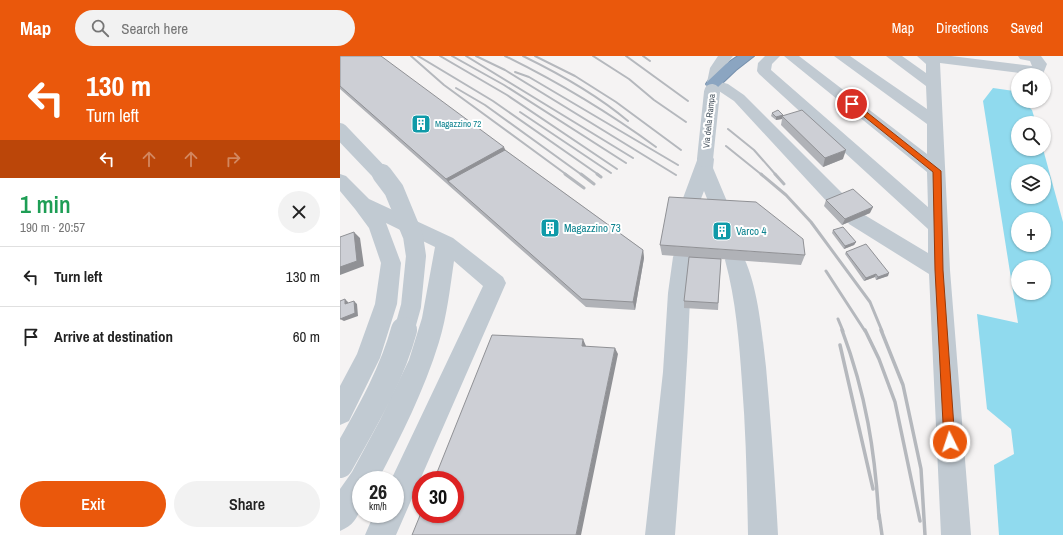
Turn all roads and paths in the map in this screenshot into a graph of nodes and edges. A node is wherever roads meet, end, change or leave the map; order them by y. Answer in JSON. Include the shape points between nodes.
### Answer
{"nodes":[{"id":1,"x":710,"y":56,"type":"edge"},
{"id":2,"x":747,"y":56,"type":"edge"},
{"id":3,"x":773,"y":56,"type":"edge"},
{"id":4,"x":791,"y":56,"type":"edge"},
{"id":5,"x":841,"y":56,"type":"edge"},
{"id":6,"x":893,"y":56,"type":"edge"},
{"id":7,"x":1025,"y":56,"type":"edge"},
{"id":8,"x":925,"y":57,"type":"edge"},
{"id":9,"x":728,"y":61,"type":"edge"},
{"id":10,"x":713,"y":83,"type":"junction"},
{"id":11,"x":934,"y":84,"type":"junction"},
{"id":12,"x":935,"y":122,"type":"junction"},
{"id":13,"x":340,"y":131,"type":"edge"},
{"id":14,"x":704,"y":164,"type":"junction"},
{"id":15,"x":937,"y":171,"type":"junction"},
{"id":16,"x":340,"y":180,"type":"edge"},
{"id":17,"x":838,"y":201,"type":"edge"},
{"id":18,"x":362,"y":204,"type":"junction"},
{"id":19,"x":688,"y":209,"type":"edge"},
{"id":20,"x":721,"y":211,"type":"edge"},
{"id":21,"x":856,"y":219,"type":"edge"},
{"id":22,"x":938,"y":227,"type":"junction"},
{"id":23,"x":446,"y":243,"type":"junction"},
{"id":24,"x":683,"y":257,"type":"edge"},
{"id":25,"x":735,"y":260,"type":"edge"},
{"id":26,"x":939,"y":270,"type":"junction"},
{"id":27,"x":340,"y":412,"type":"edge"},
{"id":28,"x":340,"y":465,"type":"edge"},
{"id":29,"x":368,"y":471,"type":"edge"},
{"id":30,"x":404,"y":483,"type":"edge"},
{"id":31,"x":352,"y":497,"type":"edge"},
{"id":32,"x":340,"y":516,"type":"edge"},
{"id":33,"x":386,"y":523,"type":"edge"},
{"id":34,"x":380,"y":535,"type":"edge"},
{"id":35,"x":660,"y":535,"type":"edge"},
{"id":36,"x":763,"y":535,"type":"edge"},
{"id":37,"x":956,"y":535,"type":"edge"}],
"edges":[{"from":1,"to":10,"type":"street","name":"Via della Rampa"},
{"from":2,"to":9,"type":"highway"},
{"from":3,"to":22,"type":"street","via":[[765,63],[764,71]]},
{"from":4,"to":15,"type":"street"},
{"from":5,"to":12,"type":"street"},
{"from":6,"to":11,"type":"street"},
{"from":7,"to":8,"type":"street","via":[[1035,58],[1040,64],[1038,71]]},
{"from":8,"to":11,"type":"street","via":[[933,63]]},
{"from":9,"to":10,"type":"highway"},
{"from":10,"to":14,"type":"street","name":"Via della Rampa","bridge":true},
{"from":10,"to":17,"type":"street","via":[[739,98]]},
{"from":11,"to":12,"type":"street"},
{"from":12,"to":15,"type":"street"},
{"from":13,"to":28,"type":"street","bridge":true,"via":[[375,166],[394,190],[413,236],[416,256],[414,287],[399,349],[376,400]]},
{"from":14,"to":19,"type":"street","name":"Via della Rampa"},
{"from":14,"to":20,"type":"street","name":"Via della Rampa"},
{"from":15,"to":22,"type":"street"},
{"from":16,"to":18,"type":"street"},
{"from":18,"to":23,"type":"street"},
{"from":18,"to":27,"type":"street","via":[[378,226],[391,263],[386,304],[368,358]]},
{"from":21,"to":26,"type":"street"},
{"from":22,"to":26,"type":"street"},
{"from":23,"to":29,"type":"street","via":[[428,342],[401,409]]},
{"from":23,"to":30,"type":"street","via":[[495,283]]},
{"from":24,"to":35,"type":"street"},
{"from":25,"to":36,"type":"street","via":[[749,319],[756,394]]},
{"from":26,"to":37,"type":"street"},
{"from":31,"to":32,"type":"street"},
{"from":33,"to":34,"type":"street"}]}
